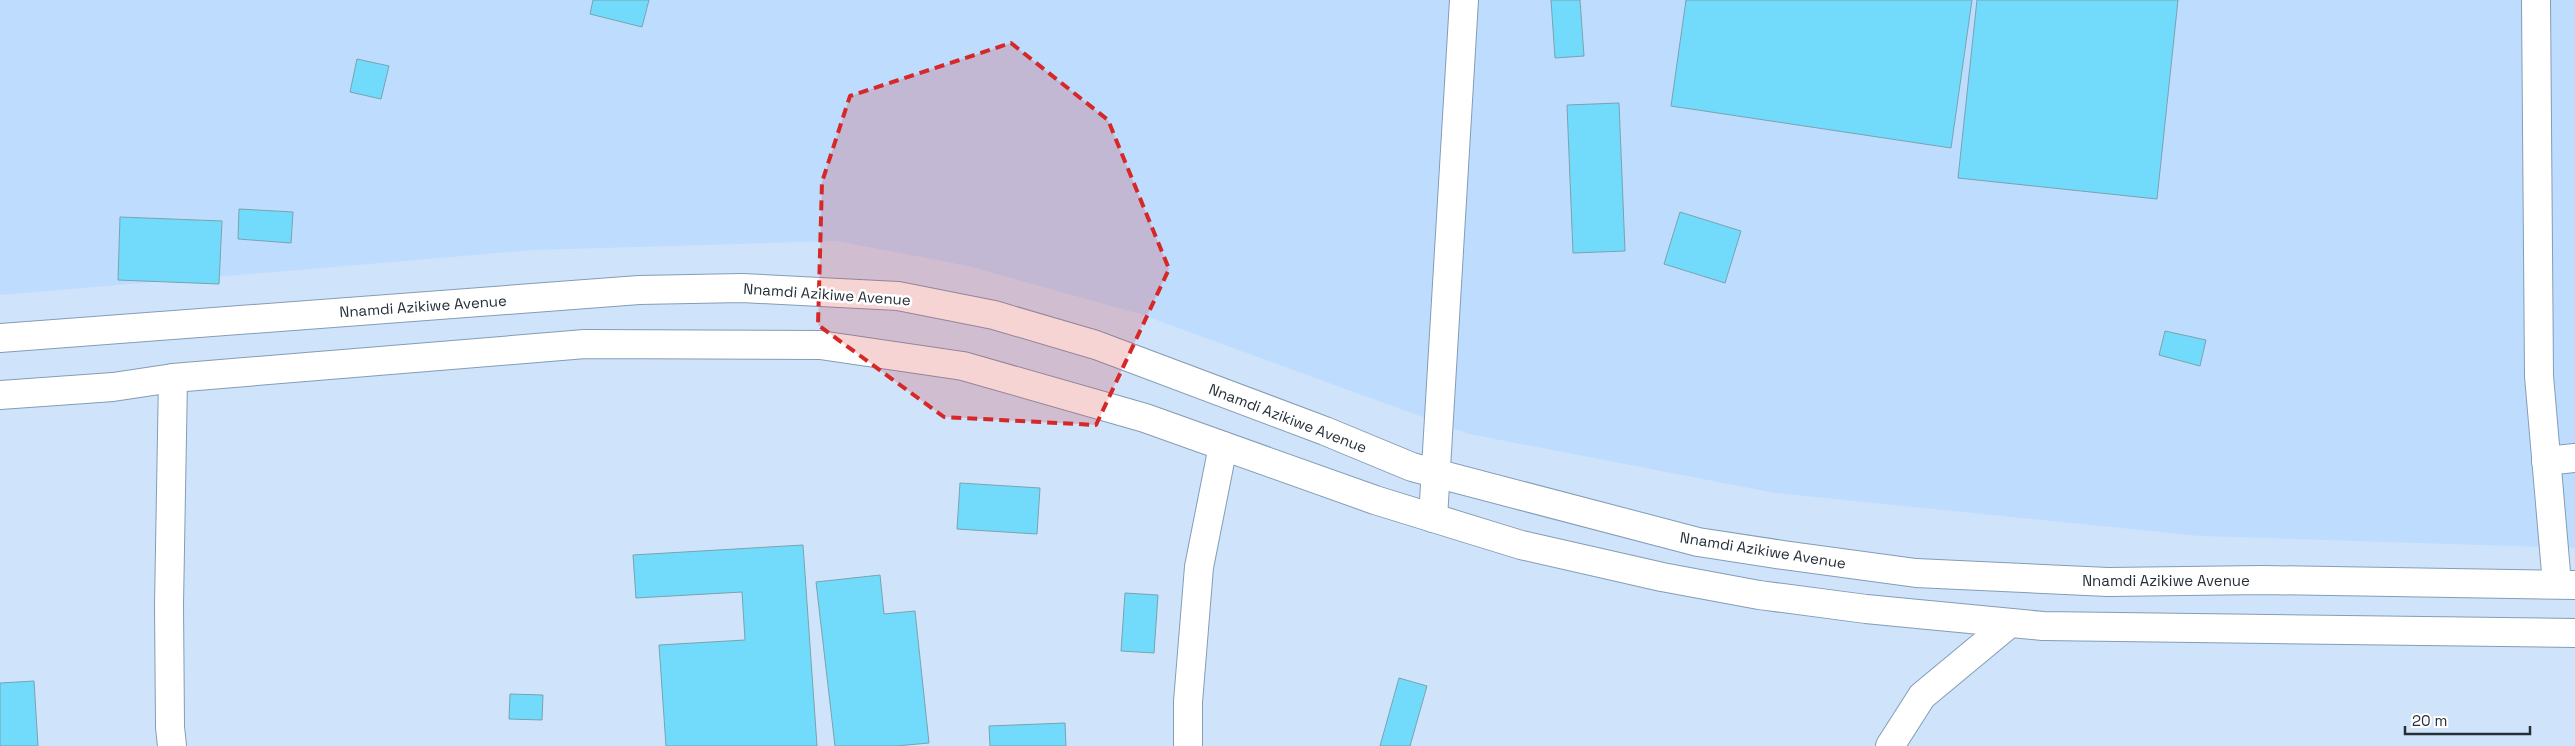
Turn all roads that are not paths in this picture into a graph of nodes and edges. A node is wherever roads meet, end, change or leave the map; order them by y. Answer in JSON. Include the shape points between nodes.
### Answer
{"nodes":[{"id":1,"x":1464,"y":0,"type":"edge"},
{"id":2,"x":2536,"y":0,"type":"edge"},
{"id":3,"x":0,"y":338,"type":"edge"},
{"id":4,"x":173,"y":378,"type":"junction"},
{"id":5,"x":0,"y":395,"type":"edge"},
{"id":6,"x":1223,"y":446,"type":"junction"},
{"id":7,"x":2575,"y":458,"type":"edge"},
{"id":8,"x":2546,"y":461,"type":"junction"},
{"id":9,"x":1435,"y":474,"type":"junction"},
{"id":10,"x":1433,"y":518,"type":"junction"},
{"id":11,"x":2566,"y":584,"type":"edge"},
{"id":12,"x":2010,"y":623,"type":"junction"},
{"id":13,"x":2575,"y":633,"type":"edge"},
{"id":14,"x":172,"y":746,"type":"edge"},
{"id":15,"x":1188,"y":746,"type":"edge"},
{"id":16,"x":1890,"y":746,"type":"edge"}],
"edges":[{"from":1,"to":9,"type":"main road"},
{"from":2,"to":8,"type":"main road","via":[[2539,376]]},
{"from":3,"to":9,"type":"main road","name":"Nnamdi Azikiwe Avenue","via":[[639,290],[742,288],[898,296],[994,315],[1096,345]]},
{"from":4,"to":5,"type":"main road","via":[[113,387]]},
{"from":4,"to":6,"type":"main road","via":[[585,344],[820,345],[963,366],[1145,418]]},
{"from":4,"to":14,"type":"main road","via":[[169,605]]},
{"from":6,"to":10,"type":"main road"},
{"from":6,"to":15,"type":"main road","via":[[1199,566],[1188,702]]},
{"from":7,"to":8,"type":"main road"},
{"from":8,"to":11,"type":"main road"},
{"from":9,"to":10,"type":"main road"},
{"from":9,"to":11,"type":"main road","name":"Nnamdi Azikiwe Avenue","via":[[1698,542],[1916,573],[2108,582],[2262,580]]},
{"from":10,"to":12,"type":"main road","via":[[1521,545],[1662,577],[1866,609]]},
{"from":12,"to":13,"type":"main road"},
{"from":12,"to":16,"type":"main road","via":[[1922,696]]}]}
